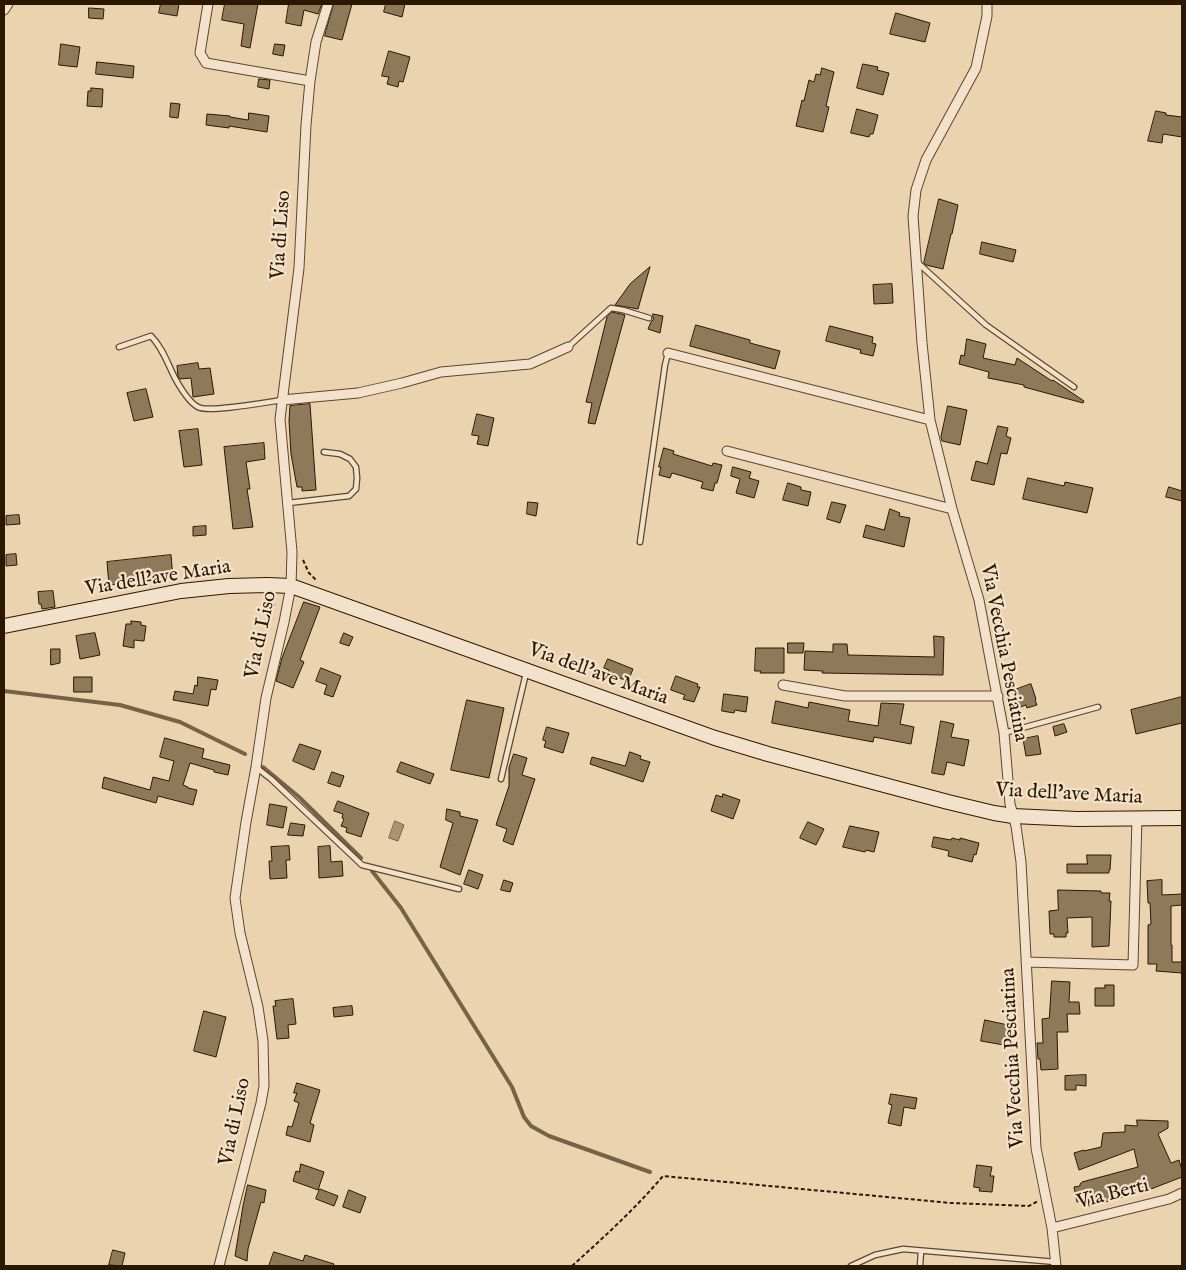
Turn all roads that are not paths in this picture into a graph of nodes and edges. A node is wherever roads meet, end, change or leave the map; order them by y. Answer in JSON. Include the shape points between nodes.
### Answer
{"nodes":[{"id":1,"x":8,"y":4,"type":"edge"},
{"id":2,"x":208,"y":4,"type":"edge"},
{"id":3,"x":328,"y":4,"type":"edge"},
{"id":4,"x":986,"y":4,"type":"edge"},
{"id":5,"x":4,"y":10,"type":"edge"},
{"id":6,"x":310,"y":81,"type":"junction"},
{"id":7,"x":917,"y":262,"type":"junction"},
{"id":8,"x":649,"y":318,"type":"dead end"},
{"id":9,"x":119,"y":347,"type":"dead end"},
{"id":10,"x":568,"y":347,"type":"joint"},
{"id":11,"x":668,"y":353,"type":"joint"},
{"id":12,"x":1074,"y":387,"type":"dead end"},
{"id":13,"x":282,"y":400,"type":"junction"},
{"id":14,"x":930,"y":420,"type":"junction"},
{"id":15,"x":727,"y":451,"type":"dead end"},
{"id":16,"x":324,"y":452,"type":"dead end"},
{"id":17,"x":288,"y":503,"type":"junction"},
{"id":18,"x":952,"y":509,"type":"junction"},
{"id":19,"x":640,"y":542,"type":"dead end"},
{"id":20,"x":291,"y":586,"type":"junction"},
{"id":21,"x":4,"y":626,"type":"edge"},
{"id":22,"x":526,"y":671,"type":"junction"},
{"id":23,"x":783,"y":686,"type":"dead end"},
{"id":24,"x":998,"y":696,"type":"junction"},
{"id":25,"x":1098,"y":707,"type":"dead end"},
{"id":26,"x":1004,"y":733,"type":"junction"},
{"id":27,"x":256,"y":767,"type":"junction"},
{"id":28,"x":501,"y":778,"type":"dead end"},
{"id":29,"x":1013,"y":816,"type":"junction"},
{"id":30,"x":1137,"y":818,"type":"junction"},
{"id":31,"x":1182,"y":818,"type":"edge"},
{"id":32,"x":459,"y":889,"type":"dead end"},
{"id":33,"x":1026,"y":962,"type":"junction"},
{"id":34,"x":1182,"y":1193,"type":"edge"},
{"id":35,"x":1052,"y":1228,"type":"junction"},
{"id":36,"x":921,"y":1251,"type":"junction"},
{"id":37,"x":1056,"y":1264,"type":"edge"},
{"id":38,"x":219,"y":1266,"type":"edge"},
{"id":39,"x":851,"y":1266,"type":"edge"},
{"id":40,"x":920,"y":1266,"type":"edge"}],
"edges":[{"from":1,"to":5,"type":"street"},
{"from":2,"to":6,"type":"street","via":[[200,53],[206,63]]},
{"from":3,"to":6,"type":"street","name":"Via di Liso","via":[[316,42]]},
{"from":4,"to":7,"type":"street","name":"Via Vecchia Pesciatina","via":[[987,16],[976,68],[926,160],[916,190],[913,216]]},
{"from":6,"to":13,"type":"street","name":"Via di Liso","via":[[299,268]]},
{"from":7,"to":12,"type":"lane","via":[[986,325]]},
{"from":7,"to":14,"type":"street","name":"Via Vecchia Pesciatina"},
{"from":8,"to":10,"type":"lane","via":[[611,308]]},
{"from":9,"to":13,"type":"lane","via":[[151,336],[177,383],[198,408],[210,410]]},
{"from":10,"to":13,"type":"street","via":[[530,364],[441,372],[358,393]]},
{"from":11,"to":14,"type":"street"},
{"from":11,"to":19,"type":"lane"},
{"from":13,"to":17,"type":"street","name":"Via di Liso","via":[[280,419]]},
{"from":14,"to":18,"type":"street","name":"Via Vecchia Pesciatina"},
{"from":15,"to":18,"type":"street"},
{"from":16,"to":17,"type":"lane","via":[[350,459],[356,467],[356,489],[349,496]]},
{"from":17,"to":20,"type":"street","name":"Via di Liso"},
{"from":18,"to":24,"type":"street","name":"Via Vecchia Pesciatina","via":[[979,600]]},
{"from":20,"to":21,"type":"street","name":"Via dell'ave Maria","via":[[267,584],[181,591]]},
{"from":20,"to":22,"type":"street","name":"Via dell'ave Maria"},
{"from":20,"to":27,"type":"street","name":"Via di Liso","via":[[266,698]]},
{"from":22,"to":28,"type":"lane"},
{"from":22,"to":29,"type":"street","name":"Via dell'ave Maria","via":[[768,754]]},
{"from":23,"to":24,"type":"street","via":[[845,696]]},
{"from":24,"to":26,"type":"street","name":"Via Vecchia Pesciatina"},
{"from":25,"to":26,"type":"lane"},
{"from":26,"to":29,"type":"street","name":"Via Vecchia Pesciatina"},
{"from":27,"to":32,"type":"lane","via":[[362,865]]},
{"from":27,"to":38,"type":"street","name":"Via di Liso","via":[[235,898],[258,1007],[264,1086]]},
{"from":29,"to":30,"type":"street","name":"Via dell'ave Maria"},
{"from":29,"to":33,"type":"street","name":"Via Vecchia Pesciatina","via":[[1021,862]]},
{"from":30,"to":31,"type":"street","name":"Via dell'ave Maria"},
{"from":30,"to":33,"type":"street","via":[[1133,965]]},
{"from":33,"to":35,"type":"street","name":"Via Vecchia Pesciatina","via":[[1036,1148]]},
{"from":34,"to":35,"type":"street","name":"Via Berti"},
{"from":35,"to":37,"type":"street","name":"Via Vecchia Pesciatina"},
{"from":36,"to":37,"type":"lane"},
{"from":36,"to":39,"type":"lane","via":[[903,1249],[875,1255]]},
{"from":36,"to":40,"type":"lane"}]}
